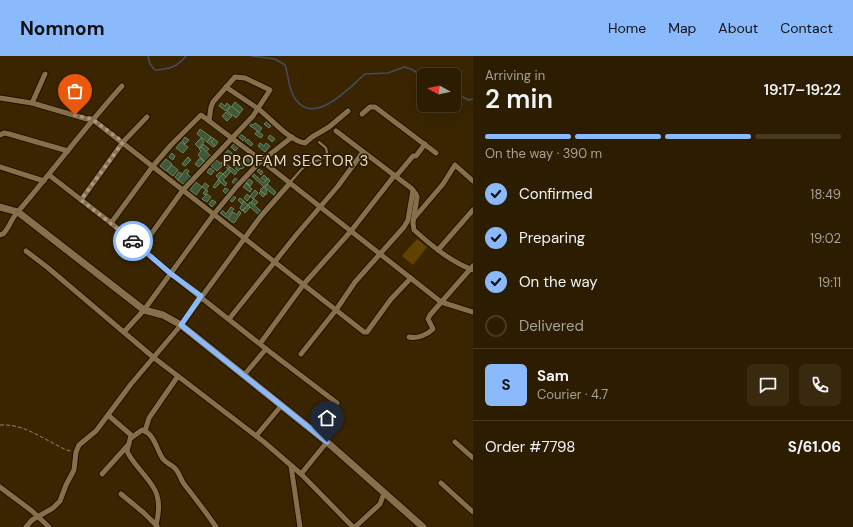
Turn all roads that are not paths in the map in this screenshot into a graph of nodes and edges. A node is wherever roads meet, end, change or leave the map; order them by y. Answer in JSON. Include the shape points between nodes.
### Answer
{"nodes":[{"id":1,"x":45,"y":74,"type":"dead end"},
{"id":2,"x":122,"y":86,"type":"dead end"},
{"id":3,"x":226,"y":87,"type":"junction"},
{"id":4,"x":0,"y":98,"type":"edge"},
{"id":5,"x":32,"y":103,"type":"junction"},
{"id":6,"x":258,"y":109,"type":"junction"},
{"id":7,"x":348,"y":111,"type":"dead end"},
{"id":8,"x":362,"y":114,"type":"dead end"},
{"id":9,"x":147,"y":117,"type":"dead end"},
{"id":10,"x":92,"y":119,"type":"junction"},
{"id":11,"x":209,"y":121,"type":"junction"},
{"id":12,"x":336,"y":131,"type":"dead end"},
{"id":13,"x":0,"y":135,"type":"edge"},
{"id":14,"x":292,"y":137,"type":"junction"},
{"id":15,"x":231,"y":138,"type":"junction"},
{"id":16,"x":123,"y":142,"type":"junction"},
{"id":17,"x":319,"y":142,"type":"dead end"},
{"id":18,"x":425,"y":144,"type":"junction"},
{"id":19,"x":68,"y":151,"type":"junction"},
{"id":20,"x":363,"y":152,"type":"junction"},
{"id":21,"x":436,"y":153,"type":"dead end"},
{"id":22,"x":262,"y":161,"type":"junction"},
{"id":23,"x":153,"y":166,"type":"junction"},
{"id":24,"x":0,"y":168,"type":"edge"},
{"id":25,"x":49,"y":176,"type":"junction"},
{"id":26,"x":394,"y":176,"type":"junction"},
{"id":27,"x":44,"y":181,"type":"junction"},
{"id":28,"x":473,"y":181,"type":"edge"},
{"id":29,"x":290,"y":183,"type":"junction"},
{"id":30,"x":183,"y":190,"type":"junction"},
{"id":31,"x":413,"y":190,"type":"junction"},
{"id":32,"x":81,"y":200,"type":"junction"},
{"id":33,"x":0,"y":207,"type":"edge"},
{"id":34,"x":320,"y":207,"type":"junction"},
{"id":35,"x":473,"y":210,"type":"edge"},
{"id":36,"x":18,"y":212,"type":"junction"},
{"id":37,"x":214,"y":214,"type":"junction"},
{"id":38,"x":414,"y":218,"type":"junction"},
{"id":39,"x":111,"y":223,"type":"junction"},
{"id":40,"x":351,"y":231,"type":"junction"},
{"id":41,"x":0,"y":235,"type":"edge"},
{"id":42,"x":244,"y":238,"type":"junction"},
{"id":43,"x":141,"y":248,"type":"junction"},
{"id":44,"x":438,"y":250,"type":"junction"},
{"id":45,"x":26,"y":251,"type":"dead end"},
{"id":46,"x":380,"y":254,"type":"junction"},
{"id":47,"x":274,"y":262,"type":"junction"},
{"id":48,"x":472,"y":268,"type":"edge"},
{"id":49,"x":170,"y":273,"type":"junction"},
{"id":50,"x":410,"y":278,"type":"junction"},
{"id":51,"x":303,"y":285,"type":"junction"},
{"id":52,"x":201,"y":296,"type":"junction"},
{"id":53,"x":441,"y":302,"type":"junction"},
{"id":54,"x":144,"y":310,"type":"junction"},
{"id":55,"x":336,"y":310,"type":"junction"},
{"id":56,"x":473,"y":312,"type":"edge"},
{"id":57,"x":230,"y":319,"type":"junction"},
{"id":58,"x":181,"y":325,"type":"junction"},
{"id":59,"x":124,"y":332,"type":"junction"},
{"id":60,"x":409,"y":337,"type":"dead end"},
{"id":61,"x":262,"y":341,"type":"dead end"},
{"id":62,"x":266,"y":349,"type":"junction"},
{"id":63,"x":301,"y":354,"type":"dead end"},
{"id":64,"x":153,"y":357,"type":"junction"},
{"id":65,"x":244,"y":375,"type":"junction"},
{"id":66,"x":178,"y":376,"type":"junction"},
{"id":67,"x":281,"y":406,"type":"junction"},
{"id":68,"x":108,"y":415,"type":"junction"},
{"id":69,"x":145,"y":431,"type":"junction"},
{"id":70,"x":315,"y":432,"type":"junction"},
{"id":71,"x":256,"y":436,"type":"junction"},
{"id":72,"x":130,"y":440,"type":"junction"},
{"id":73,"x":327,"y":442,"type":"junction"},
{"id":74,"x":455,"y":442,"type":"dead end"},
{"id":75,"x":473,"y":458,"type":"edge"},
{"id":76,"x":291,"y":466,"type":"junction"},
{"id":77,"x":102,"y":474,"type":"dead end"},
{"id":78,"x":301,"y":474,"type":"junction"},
{"id":79,"x":441,"y":483,"type":"dead end"},
{"id":80,"x":0,"y":487,"type":"edge"},
{"id":81,"x":384,"y":493,"type":"junction"},
{"id":82,"x":121,"y":494,"type":"dead end"},
{"id":83,"x":473,"y":512,"type":"edge"},
{"id":84,"x":38,"y":517,"type":"junction"},
{"id":85,"x":157,"y":526,"type":"edge"},
{"id":86,"x":26,"y":527,"type":"edge"},
{"id":87,"x":49,"y":527,"type":"edge"},
{"id":88,"x":216,"y":527,"type":"edge"},
{"id":89,"x":300,"y":527,"type":"edge"},
{"id":90,"x":354,"y":527,"type":"edge"},
{"id":91,"x":423,"y":527,"type":"edge"}],
"edges":[{"from":1,"to":5,"type":"street"},
{"from":2,"to":10,"type":"street"},
{"from":3,"to":6,"type":"street"},
{"from":3,"to":6,"type":"street","via":[[236,76],[270,90]]},
{"from":3,"to":11,"type":"street","via":[[213,102]]},
{"from":4,"to":5,"type":"street"},
{"from":5,"to":10,"type":"street"},
{"from":6,"to":14,"type":"street"},
{"from":6,"to":15,"type":"street"},
{"from":7,"to":14,"type":"street","via":[[304,143]]},
{"from":8,"to":18,"type":"street","via":[[370,107],[375,107]]},
{"from":9,"to":16,"type":"street"},
{"from":10,"to":16,"type":"street"},
{"from":10,"to":19,"type":"street"},
{"from":11,"to":15,"type":"street"},
{"from":11,"to":23,"type":"street","via":[[201,115]]},
{"from":12,"to":20,"type":"street"},
{"from":13,"to":19,"type":"street","via":[[9,134]]},
{"from":14,"to":22,"type":"street"},
{"from":15,"to":22,"type":"street"},
{"from":15,"to":30,"type":"street"},
{"from":16,"to":23,"type":"street"},
{"from":16,"to":32,"type":"street"},
{"from":17,"to":29,"type":"lane","via":[[326,148],[327,153],[320,160],[308,164]]},
{"from":18,"to":21,"type":"street"},
{"from":18,"to":26,"type":"street"},
{"from":19,"to":25,"type":"street"},
{"from":20,"to":26,"type":"street"},
{"from":20,"to":34,"type":"street"},
{"from":22,"to":29,"type":"street"},
{"from":22,"to":37,"type":"street"},
{"from":23,"to":30,"type":"street"},
{"from":23,"to":39,"type":"street"},
{"from":24,"to":27,"type":"street"},
{"from":25,"to":27,"type":"street"},
{"from":25,"to":32,"type":"street"},
{"from":26,"to":31,"type":"street"},
{"from":26,"to":40,"type":"street"},
{"from":27,"to":36,"type":"street"},
{"from":28,"to":38,"type":"street","via":[[455,165],[443,184]]},
{"from":29,"to":34,"type":"street"},
{"from":29,"to":42,"type":"street"},
{"from":30,"to":37,"type":"street"},
{"from":30,"to":43,"type":"street"},
{"from":31,"to":38,"type":"street","via":[[417,197]]},
{"from":31,"to":46,"type":"street","via":[[408,220]]},
{"from":32,"to":39,"type":"street"},
{"from":33,"to":36,"type":"main road"},
{"from":34,"to":40,"type":"street"},
{"from":34,"to":47,"type":"street"},
{"from":35,"to":44,"type":"street"},
{"from":36,"to":41,"type":"street","via":[[7,230]]},
{"from":36,"to":54,"type":"main road"},
{"from":37,"to":42,"type":"street"},
{"from":37,"to":49,"type":"street"},
{"from":38,"to":44,"type":"street","via":[[414,230]]},
{"from":39,"to":43,"type":"street"},
{"from":40,"to":46,"type":"street"},
{"from":40,"to":51,"type":"street"},
{"from":42,"to":47,"type":"street"},
{"from":42,"to":52,"type":"street"},
{"from":43,"to":49,"type":"street"},
{"from":44,"to":48,"type":"street","via":[[458,264]]},
{"from":45,"to":59,"type":"street"},
{"from":46,"to":50,"type":"street"},
{"from":46,"to":55,"type":"street","via":[[355,282]]},
{"from":47,"to":51,"type":"street"},
{"from":47,"to":57,"type":"street"},
{"from":48,"to":53,"type":"street"},
{"from":49,"to":52,"type":"street"},
{"from":49,"to":54,"type":"street"},
{"from":50,"to":53,"type":"street"},
{"from":50,"to":55,"type":"street","via":[[367,332]]},
{"from":51,"to":55,"type":"street"},
{"from":51,"to":61,"type":"street"},
{"from":52,"to":57,"type":"street"},
{"from":52,"to":58,"type":"street"},
{"from":53,"to":56,"type":"street"},
{"from":53,"to":60,"type":"street","via":[[428,319],[433,329],[431,332],[418,338]]},
{"from":54,"to":58,"type":"main road","via":[[163,315]]},
{"from":54,"to":59,"type":"street"},
{"from":55,"to":63,"type":"street"},
{"from":57,"to":62,"type":"street"},
{"from":58,"to":64,"type":"street"},
{"from":58,"to":65,"type":"main road"},
{"from":59,"to":64,"type":"street"},
{"from":62,"to":65,"type":"street"},
{"from":62,"to":70,"type":"street","via":[[337,403]]},
{"from":64,"to":66,"type":"street"},
{"from":64,"to":68,"type":"street"},
{"from":65,"to":67,"type":"main road"},
{"from":66,"to":69,"type":"street","via":[[149,418]]},
{"from":66,"to":71,"type":"street"},
{"from":67,"to":70,"type":"main road"},
{"from":67,"to":71,"type":"street"},
{"from":68,"to":72,"type":"street","via":[[131,435]]},
{"from":68,"to":84,"type":"street","via":[[77,448],[74,470],[62,498],[53,508]]},
{"from":69,"to":72,"type":"street","via":[[142,430]]},
{"from":69,"to":88,"type":"street","via":[[154,439],[158,451],[178,472]]},
{"from":70,"to":73,"type":"main road"},
{"from":71,"to":76,"type":"street"},
{"from":72,"to":77,"type":"street"},
{"from":72,"to":85,"type":"street","via":[[129,455],[147,477],[158,497]]},
{"from":73,"to":78,"type":"street"},
{"from":73,"to":81,"type":"main road"},
{"from":74,"to":75,"type":"street"},
{"from":76,"to":78,"type":"street"},
{"from":76,"to":89,"type":"street"},
{"from":78,"to":90,"type":"street"},
{"from":79,"to":83,"type":"street"},
{"from":80,"to":84,"type":"street"},
{"from":81,"to":90,"type":"street","via":[[380,504]]},
{"from":81,"to":91,"type":"main road"},
{"from":82,"to":85,"type":"street"},
{"from":84,"to":86,"type":"street"},
{"from":84,"to":87,"type":"street"}]}
